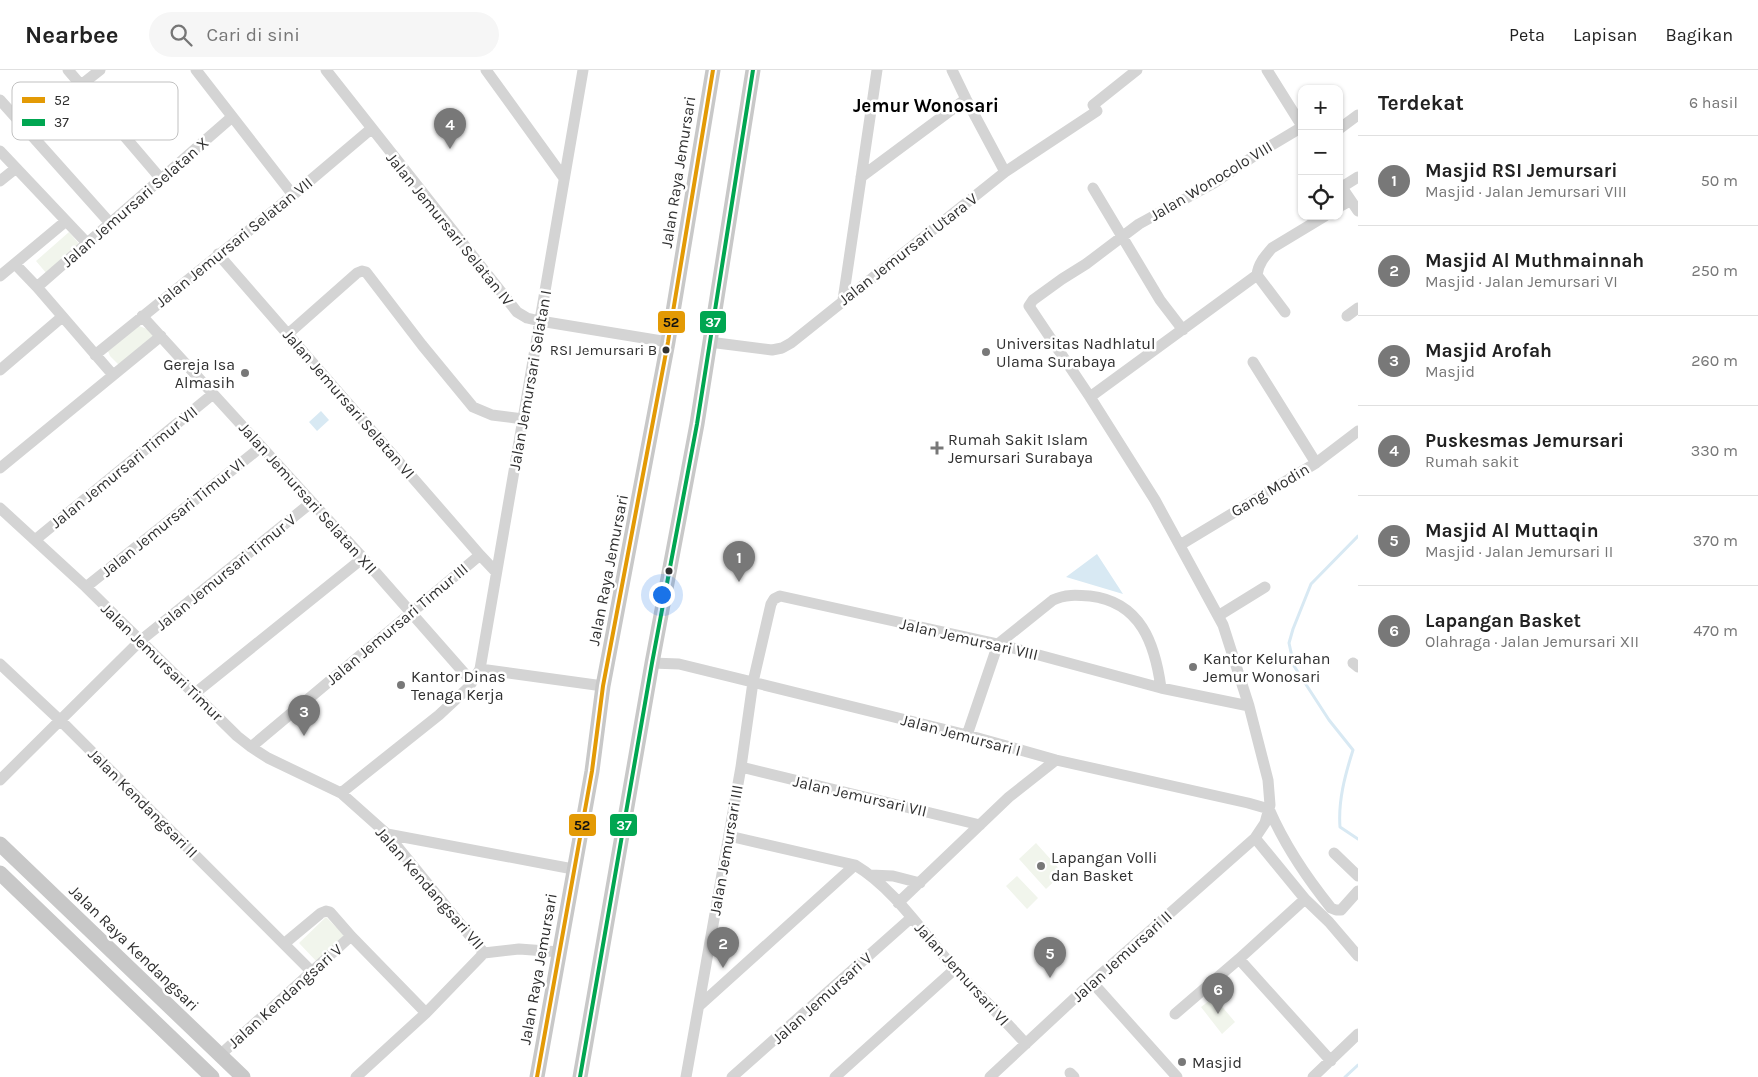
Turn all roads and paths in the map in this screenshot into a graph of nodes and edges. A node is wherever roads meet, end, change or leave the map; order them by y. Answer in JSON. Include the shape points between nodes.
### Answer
{"nodes":[{"id":1,"x":68,"y":70,"type":"edge"},
{"id":2,"x":100,"y":70,"type":"edge"},
{"id":3,"x":196,"y":70,"type":"edge"},
{"id":4,"x":326,"y":70,"type":"edge"},
{"id":5,"x":486,"y":70,"type":"edge"},
{"id":6,"x":583,"y":70,"type":"edge"},
{"id":7,"x":713,"y":70,"type":"edge"},
{"id":8,"x":753,"y":70,"type":"edge"},
{"id":9,"x":877,"y":70,"type":"edge"},
{"id":10,"x":952,"y":70,"type":"edge"},
{"id":11,"x":1137,"y":70,"type":"edge"},
{"id":12,"x":1267,"y":70,"type":"edge"},
{"id":13,"x":78,"y":82,"type":"edge"},
{"id":14,"x":85,"y":82,"type":"edge"},
{"id":15,"x":966,"y":99,"type":"junction"},
{"id":16,"x":0,"y":100,"type":"edge"},
{"id":17,"x":12,"y":113,"type":"edge"},
{"id":18,"x":1358,"y":115,"type":"edge"},
{"id":19,"x":232,"y":117,"type":"junction"},
{"id":20,"x":1298,"y":120,"type":"edge"},
{"id":21,"x":1343,"y":126,"type":"edge"},
{"id":22,"x":371,"y":129,"type":"junction"},
{"id":23,"x":1298,"y":129,"type":"edge"},
{"id":24,"x":36,"y":140,"type":"edge"},
{"id":25,"x":128,"y":140,"type":"edge"},
{"id":26,"x":0,"y":151,"type":"edge"},
{"id":27,"x":15,"y":168,"type":"junction"},
{"id":28,"x":1005,"y":172,"type":"junction"},
{"id":29,"x":861,"y":177,"type":"junction"},
{"id":30,"x":1358,"y":177,"type":"edge"},
{"id":31,"x":564,"y":178,"type":"junction"},
{"id":32,"x":161,"y":179,"type":"junction"},
{"id":33,"x":0,"y":181,"type":"edge"},
{"id":34,"x":1343,"y":184,"type":"edge"},
{"id":35,"x":1093,"y":188,"type":"dead end"},
{"id":36,"x":1343,"y":189,"type":"edge"},
{"id":37,"x":293,"y":194,"type":"junction"},
{"id":38,"x":1350,"y":201,"type":"junction"},
{"id":39,"x":1343,"y":205,"type":"edge"},
{"id":40,"x":1358,"y":211,"type":"edge"},
{"id":41,"x":1318,"y":220,"type":"edge"},
{"id":42,"x":66,"y":221,"type":"junction"},
{"id":43,"x":110,"y":223,"type":"junction"},
{"id":44,"x":1122,"y":237,"type":"junction"},
{"id":45,"x":87,"y":243,"type":"junction"},
{"id":46,"x":218,"y":254,"type":"junction"},
{"id":47,"x":15,"y":264,"type":"junction"},
{"id":48,"x":1257,"y":275,"type":"junction"},
{"id":49,"x":0,"y":276,"type":"edge"},
{"id":50,"x":37,"y":287,"type":"junction"},
{"id":51,"x":843,"y":300,"type":"junction"},
{"id":52,"x":1358,"y":308,"type":"edge"},
{"id":53,"x":1285,"y":312,"type":"dead end"},
{"id":54,"x":142,"y":316,"type":"junction"},
{"id":55,"x":1347,"y":316,"type":"dead end"},
{"id":56,"x":62,"y":317,"type":"junction"},
{"id":57,"x":540,"y":321,"type":"junction"},
{"id":58,"x":1183,"y":330,"type":"junction"},
{"id":59,"x":288,"y":334,"type":"junction"},
{"id":60,"x":161,"y":336,"type":"junction"},
{"id":61,"x":668,"y":342,"type":"junction"},
{"id":62,"x":709,"y":342,"type":"junction"},
{"id":63,"x":95,"y":355,"type":"junction"},
{"id":64,"x":1253,"y":362,"type":"dead end"},
{"id":65,"x":0,"y":370,"type":"edge"},
{"id":66,"x":112,"y":375,"type":"junction"},
{"id":67,"x":214,"y":394,"type":"junction"},
{"id":68,"x":1094,"y":394,"type":"junction"},
{"id":69,"x":523,"y":419,"type":"junction"},
{"id":70,"x":1358,"y":431,"type":"edge"},
{"id":71,"x":261,"y":446,"type":"junction"},
{"id":72,"x":1316,"y":463,"type":"junction"},
{"id":73,"x":0,"y":468,"type":"edge"},
{"id":74,"x":312,"y":502,"type":"junction"},
{"id":75,"x":0,"y":508,"type":"edge"},
{"id":76,"x":35,"y":540,"type":"junction"},
{"id":77,"x":1180,"y":546,"type":"junction"},
{"id":78,"x":480,"y":555,"type":"junction"},
{"id":79,"x":363,"y":558,"type":"junction"},
{"id":80,"x":496,"y":572,"type":"junction"},
{"id":81,"x":1265,"y":587,"type":"dead end"},
{"id":82,"x":86,"y":588,"type":"junction"},
{"id":83,"x":411,"y":612,"type":"junction"},
{"id":84,"x":1218,"y":616,"type":"junction"},
{"id":85,"x":140,"y":641,"type":"junction"},
{"id":86,"x":998,"y":644,"type":"junction"},
{"id":87,"x":652,"y":663,"type":"junction"},
{"id":88,"x":0,"y":664,"type":"edge"},
{"id":89,"x":480,"y":669,"type":"junction"},
{"id":90,"x":753,"y":682,"type":"junction"},
{"id":91,"x":471,"y":684,"type":"junction"},
{"id":92,"x":603,"y":686,"type":"junction"},
{"id":93,"x":1161,"y":688,"type":"junction"},
{"id":94,"x":194,"y":694,"type":"junction"},
{"id":95,"x":1249,"y":706,"type":"junction"},
{"id":96,"x":60,"y":720,"type":"junction"},
{"id":97,"x":966,"y":735,"type":"junction"},
{"id":98,"x":250,"y":747,"type":"junction"},
{"id":99,"x":1056,"y":760,"type":"junction"},
{"id":100,"x":741,"y":767,"type":"junction"},
{"id":101,"x":0,"y":780,"type":"edge"},
{"id":102,"x":341,"y":793,"type":"junction"},
{"id":103,"x":1269,"y":810,"type":"junction"},
{"id":104,"x":980,"y":825,"type":"junction"},
{"id":105,"x":388,"y":834,"type":"junction"},
{"id":106,"x":729,"y":836,"type":"junction"},
{"id":107,"x":1255,"y":838,"type":"junction"},
{"id":108,"x":0,"y":844,"type":"edge"},
{"id":109,"x":1334,"y":853,"type":"dead end"},
{"id":110,"x":855,"y":865,"type":"junction"},
{"id":111,"x":573,"y":869,"type":"junction"},
{"id":112,"x":0,"y":873,"type":"edge"},
{"id":113,"x":871,"y":875,"type":"junction"},
{"id":114,"x":1358,"y":876,"type":"edge"},
{"id":115,"x":920,"y":883,"type":"junction"},
{"id":116,"x":1358,"y":890,"type":"edge"},
{"id":117,"x":1305,"y":899,"type":"junction"},
{"id":118,"x":898,"y":903,"type":"junction"},
{"id":119,"x":911,"y":918,"type":"junction"},
{"id":120,"x":351,"y":936,"type":"junction"},
{"id":121,"x":285,"y":943,"type":"junction"},
{"id":122,"x":560,"y":952,"type":"junction"},
{"id":123,"x":484,"y":953,"type":"junction"},
{"id":124,"x":1358,"y":956,"type":"edge"},
{"id":125,"x":1239,"y":959,"type":"junction"},
{"id":126,"x":122,"y":961,"type":"junction"},
{"id":127,"x":955,"y":969,"type":"junction"},
{"id":128,"x":311,"y":971,"type":"junction"},
{"id":129,"x":107,"y":976,"type":"junction"},
{"id":130,"x":1092,"y":982,"type":"junction"},
{"id":131,"x":699,"y":1006,"type":"junction"},
{"id":132,"x":426,"y":1013,"type":"junction"},
{"id":133,"x":1174,"y":1014,"type":"dead end"},
{"id":134,"x":1358,"y":1034,"type":"edge"},
{"id":135,"x":1026,"y":1044,"type":"junction"},
{"id":136,"x":220,"y":1055,"type":"junction"},
{"id":137,"x":1330,"y":1061,"type":"junction"},
{"id":138,"x":204,"y":1074,"type":"edge"},
{"id":139,"x":244,"y":1077,"type":"edge"},
{"id":140,"x":356,"y":1077,"type":"edge"},
{"id":141,"x":537,"y":1077,"type":"edge"},
{"id":142,"x":580,"y":1077,"type":"edge"},
{"id":143,"x":686,"y":1077,"type":"edge"},
{"id":144,"x":732,"y":1077,"type":"edge"},
{"id":145,"x":835,"y":1077,"type":"edge"},
{"id":146,"x":990,"y":1077,"type":"edge"},
{"id":147,"x":1177,"y":1077,"type":"edge"},
{"id":148,"x":1313,"y":1077,"type":"edge"}],
"edges":[{"from":1,"to":13,"type":"street"},
{"from":2,"to":14,"type":"street"},
{"from":3,"to":19,"type":"street"},
{"from":4,"to":22,"type":"street","name":"Jalan Jemursari Selatan IV"},
{"from":5,"to":31,"type":"street"},
{"from":6,"to":31,"type":"street","name":"Jalan Jemursari Selatan I"},
{"from":7,"to":61,"type":"main road","name":"Jalan Raya Jemursari"},
{"from":8,"to":62,"type":"main road"},
{"from":9,"to":29,"type":"street"},
{"from":10,"to":15,"type":"street"},
{"from":11,"to":28,"type":"street","name":"Jalan Jemursari Utara V","via":[[1093,105],[1097,111]]},
{"from":12,"to":20,"type":"street"},
{"from":15,"to":28,"type":"street"},
{"from":15,"to":29,"type":"street"},
{"from":16,"to":17,"type":"street"},
{"from":18,"to":21,"type":"street"},
{"from":19,"to":32,"type":"street","name":"Jalan Jemursari Selatan X"},
{"from":19,"to":37,"type":"street"},
{"from":22,"to":37,"type":"street","name":"Jalan Jemursari Selatan VII"},
{"from":22,"to":57,"type":"street","name":"Jalan Jemursari Selatan IV","via":[[510,305],[527,318]]},
{"from":23,"to":44,"type":"street","name":"Jalan Wonocolo VIII"},
{"from":24,"to":43,"type":"street"},
{"from":25,"to":32,"type":"street"},
{"from":26,"to":27,"type":"street"},
{"from":27,"to":33,"type":"street"},
{"from":27,"to":42,"type":"street"},
{"from":28,"to":51,"type":"street","name":"Jalan Jemursari Utara V"},
{"from":29,"to":51,"type":"street"},
{"from":30,"to":34,"type":"street"},
{"from":31,"to":57,"type":"street","name":"Jalan Jemursari Selatan I"},
{"from":32,"to":43,"type":"street","name":"Jalan Jemursari Selatan X"},
{"from":35,"to":44,"type":"street"},
{"from":36,"to":38,"type":"street"},
{"from":37,"to":46,"type":"street","name":"Jalan Jemursari Selatan VII"},
{"from":38,"to":39,"type":"street"},
{"from":38,"to":40,"type":"street"},
{"from":41,"to":48,"type":"street","via":[[1272,248],[1260,264]]},
{"from":42,"to":45,"type":"street"},
{"from":42,"to":47,"type":"street"},
{"from":43,"to":45,"type":"street","name":"Jalan Jemursari Selatan X"},
{"from":44,"to":58,"type":"street","via":[[1160,300]]},
{"from":44,"to":68,"type":"street","name":"Jalan Wonocolo VIII","via":[[1029,306]]},
{"from":45,"to":50,"type":"street","name":"Jalan Jemursari Selatan X"},
{"from":46,"to":54,"type":"street","name":"Jalan Jemursari Selatan VII"},
{"from":46,"to":59,"type":"street","name":"Jalan Jemursari Selatan VI"},
{"from":47,"to":49,"type":"street"},
{"from":47,"to":50,"type":"street"},
{"from":48,"to":53,"type":"street"},
{"from":48,"to":58,"type":"street"},
{"from":50,"to":56,"type":"street"},
{"from":51,"to":62,"type":"street","name":"Jalan Jemursari Utara V","via":[[782,348],[772,350]]},
{"from":52,"to":55,"type":"street"},
{"from":54,"to":60,"type":"street","name":"Jalan Jemursari Selatan XII"},
{"from":54,"to":63,"type":"street","name":"Jalan Jemursari Selatan VII"},
{"from":56,"to":63,"type":"street"},
{"from":56,"to":65,"type":"street"},
{"from":57,"to":61,"type":"street","name":"Jalan Jemursari Selatan IV"},
{"from":57,"to":69,"type":"street","name":"Jalan Jemursari Selatan I"},
{"from":58,"to":68,"type":"street"},
{"from":59,"to":69,"type":"street","via":[[357,273],[366,272],[473,407],[492,416]]},
{"from":59,"to":78,"type":"street","name":"Jalan Jemursari Selatan VI"},
{"from":60,"to":66,"type":"street"},
{"from":60,"to":67,"type":"street","name":"Jalan Jemursari Selatan XII"},
{"from":61,"to":92,"type":"main road","name":"Jalan Raya Jemursari"},
{"from":62,"to":87,"type":"main road"},
{"from":63,"to":66,"type":"street"},
{"from":64,"to":72,"type":"street"},
{"from":66,"to":73,"type":"street"},
{"from":67,"to":71,"type":"street","name":"Jalan Jemursari Selatan XII"},
{"from":67,"to":76,"type":"street","name":"Jalan Jemursari Timur VII"},
{"from":68,"to":77,"type":"street"},
{"from":69,"to":80,"type":"street","name":"Jalan Jemursari Selatan I"},
{"from":70,"to":72,"type":"street","name":"Gang Modin"},
{"from":71,"to":74,"type":"street","name":"Jalan Jemursari Selatan XII"},
{"from":71,"to":82,"type":"street","name":"Jalan Jemursari Timur VI"},
{"from":72,"to":77,"type":"street","name":"Gang Modin"},
{"from":74,"to":79,"type":"street","name":"Jalan Jemursari Selatan XII"},
{"from":74,"to":85,"type":"street","name":"Jalan Jemursari Timur V"},
{"from":75,"to":76,"type":"street","name":"Jalan Jemursari Timur"},
{"from":76,"to":82,"type":"street","name":"Jalan Jemursari Timur"},
{"from":77,"to":84,"type":"street"},
{"from":78,"to":80,"type":"street","name":"Jalan Jemursari Timur III"},
{"from":78,"to":83,"type":"street","name":"Jalan Jemursari Timur III"},
{"from":79,"to":83,"type":"street","name":"Jalan Jemursari Selatan XII"},
{"from":79,"to":94,"type":"street"},
{"from":80,"to":89,"type":"street","name":"Jalan Jemursari Selatan I"},
{"from":81,"to":84,"type":"street"},
{"from":82,"to":85,"type":"street","name":"Jalan Jemursari Timur"},
{"from":83,"to":91,"type":"street","name":"Jalan Jemursari Selatan XII"},
{"from":83,"to":98,"type":"street","name":"Jalan Jemursari Timur III"},
{"from":84,"to":95,"type":"street"},
{"from":85,"to":94,"type":"street","name":"Jalan Jemursari Timur"},
{"from":85,"to":96,"type":"street","name":"Jalan Jemursari Timur V"},
{"from":86,"to":90,"type":"street","name":"Jalan Jemursari VIII","via":[[780,596],[771,604]]},
{"from":86,"to":93,"type":"street","name":"Jalan Jemursari VIII"},
{"from":86,"to":93,"type":"street","via":[[1053,600],[1077,595],[1104,598],[1128,610],[1140,623],[1153,650]]},
{"from":86,"to":97,"type":"street"},
{"from":87,"to":90,"type":"street","name":"Jalan Jemursari I","via":[[679,664]]},
{"from":87,"to":142,"type":"main road"},
{"from":88,"to":96,"type":"street","name":"Jalan Kendangsari II"},
{"from":89,"to":91,"type":"street","name":"Jalan Jemursari Selatan I"},
{"from":89,"to":92,"type":"street"},
{"from":90,"to":97,"type":"street","name":"Jalan Jemursari I"},
{"from":90,"to":100,"type":"street","name":"Jalan Jemursari III"},
{"from":91,"to":102,"type":"street","name":"Jalan Jemursari Selatan I"},
{"from":92,"to":111,"type":"main road","name":"Jalan Raya Jemursari","via":[[592,772]]},
{"from":93,"to":95,"type":"street","name":"Jalan Jemursari VIII"},
{"from":94,"to":98,"type":"street","name":"Jalan Jemursari Timur"},
{"from":95,"to":103,"type":"street","via":[[1268,780]]},
{"from":96,"to":101,"type":"street","name":"Jalan Jemursari Timur V"},
{"from":96,"to":121,"type":"street","name":"Jalan Kendangsari II"},
{"from":97,"to":99,"type":"street","name":"Jalan Jemursari I"},
{"from":98,"to":102,"type":"street","name":"Jalan Jemursari Timur"},
{"from":99,"to":103,"type":"street","name":"Jalan Jemursari I"},
{"from":99,"to":104,"type":"street"},
{"from":100,"to":104,"type":"street","name":"Jalan Jemursari VII"},
{"from":100,"to":106,"type":"street","name":"Jalan Jemursari III"},
{"from":102,"to":105,"type":"street","name":"Jalan Kendangsari VII"},
{"from":103,"to":107,"type":"street"},
{"from":103,"to":116,"type":"street","via":[[1304,874],[1331,908],[1341,910]]},
{"from":104,"to":115,"type":"street"},
{"from":105,"to":111,"type":"street"},
{"from":105,"to":123,"type":"street","name":"Jalan Kendangsari VII"},
{"from":106,"to":110,"type":"street","name":"Jalan Jemursari VI"},
{"from":106,"to":131,"type":"street","name":"Jalan Jemursari III"},
{"from":107,"to":117,"type":"street"},
{"from":107,"to":130,"type":"street","name":"Jalan Jemursari II"},
{"from":108,"to":126,"type":"main road","name":"Jalan Raya Kendangsari"},
{"from":109,"to":114,"type":"street"},
{"from":110,"to":113,"type":"street","name":"Jalan Jemursari VI"},
{"from":110,"to":131,"type":"street"},
{"from":111,"to":122,"type":"main road","name":"Jalan Raya Jemursari"},
{"from":112,"to":129,"type":"main road"},
{"from":113,"to":115,"type":"street","name":"Jalan Jemursari VI","via":[[893,876]]},
{"from":113,"to":118,"type":"street","name":"Jalan Jemursari VI"},
{"from":115,"to":118,"type":"street"},
{"from":117,"to":124,"type":"street"},
{"from":117,"to":125,"type":"street"},
{"from":118,"to":119,"type":"street","name":"Jalan Jemursari VI"},
{"from":119,"to":127,"type":"street","name":"Jalan Jemursari VI"},
{"from":119,"to":144,"type":"street","name":"Jalan Jemursari V"},
{"from":120,"to":121,"type":"street","via":[[333,914],[326,911]]},
{"from":120,"to":128,"type":"street","name":"Jalan Kendangsari V"},
{"from":120,"to":132,"type":"street"},
{"from":121,"to":128,"type":"street","name":"Jalan Kendangsari II"},
{"from":122,"to":123,"type":"street","name":"Jalan Kendangsari VII","via":[[520,948]]},
{"from":122,"to":141,"type":"main road","name":"Jalan Raya Jemursari"},
{"from":123,"to":132,"type":"street"},
{"from":125,"to":133,"type":"street"},
{"from":125,"to":137,"type":"street"},
{"from":126,"to":129,"type":"main road"},
{"from":126,"to":136,"type":"main road","name":"Jalan Raya Kendangsari"},
{"from":127,"to":135,"type":"street","name":"Jalan Jemursari VI"},
{"from":127,"to":145,"type":"street"},
{"from":128,"to":136,"type":"street","name":"Jalan Kendangsari V"},
{"from":129,"to":138,"type":"main road"},
{"from":130,"to":135,"type":"street","name":"Jalan Jemursari II"},
{"from":130,"to":147,"type":"street"},
{"from":131,"to":143,"type":"street","name":"Jalan Jemursari III"},
{"from":132,"to":140,"type":"street"},
{"from":134,"to":137,"type":"street"},
{"from":135,"to":146,"type":"street","name":"Jalan Jemursari II"},
{"from":136,"to":139,"type":"main road","name":"Jalan Raya Kendangsari"},
{"from":137,"to":148,"type":"street"}]}
